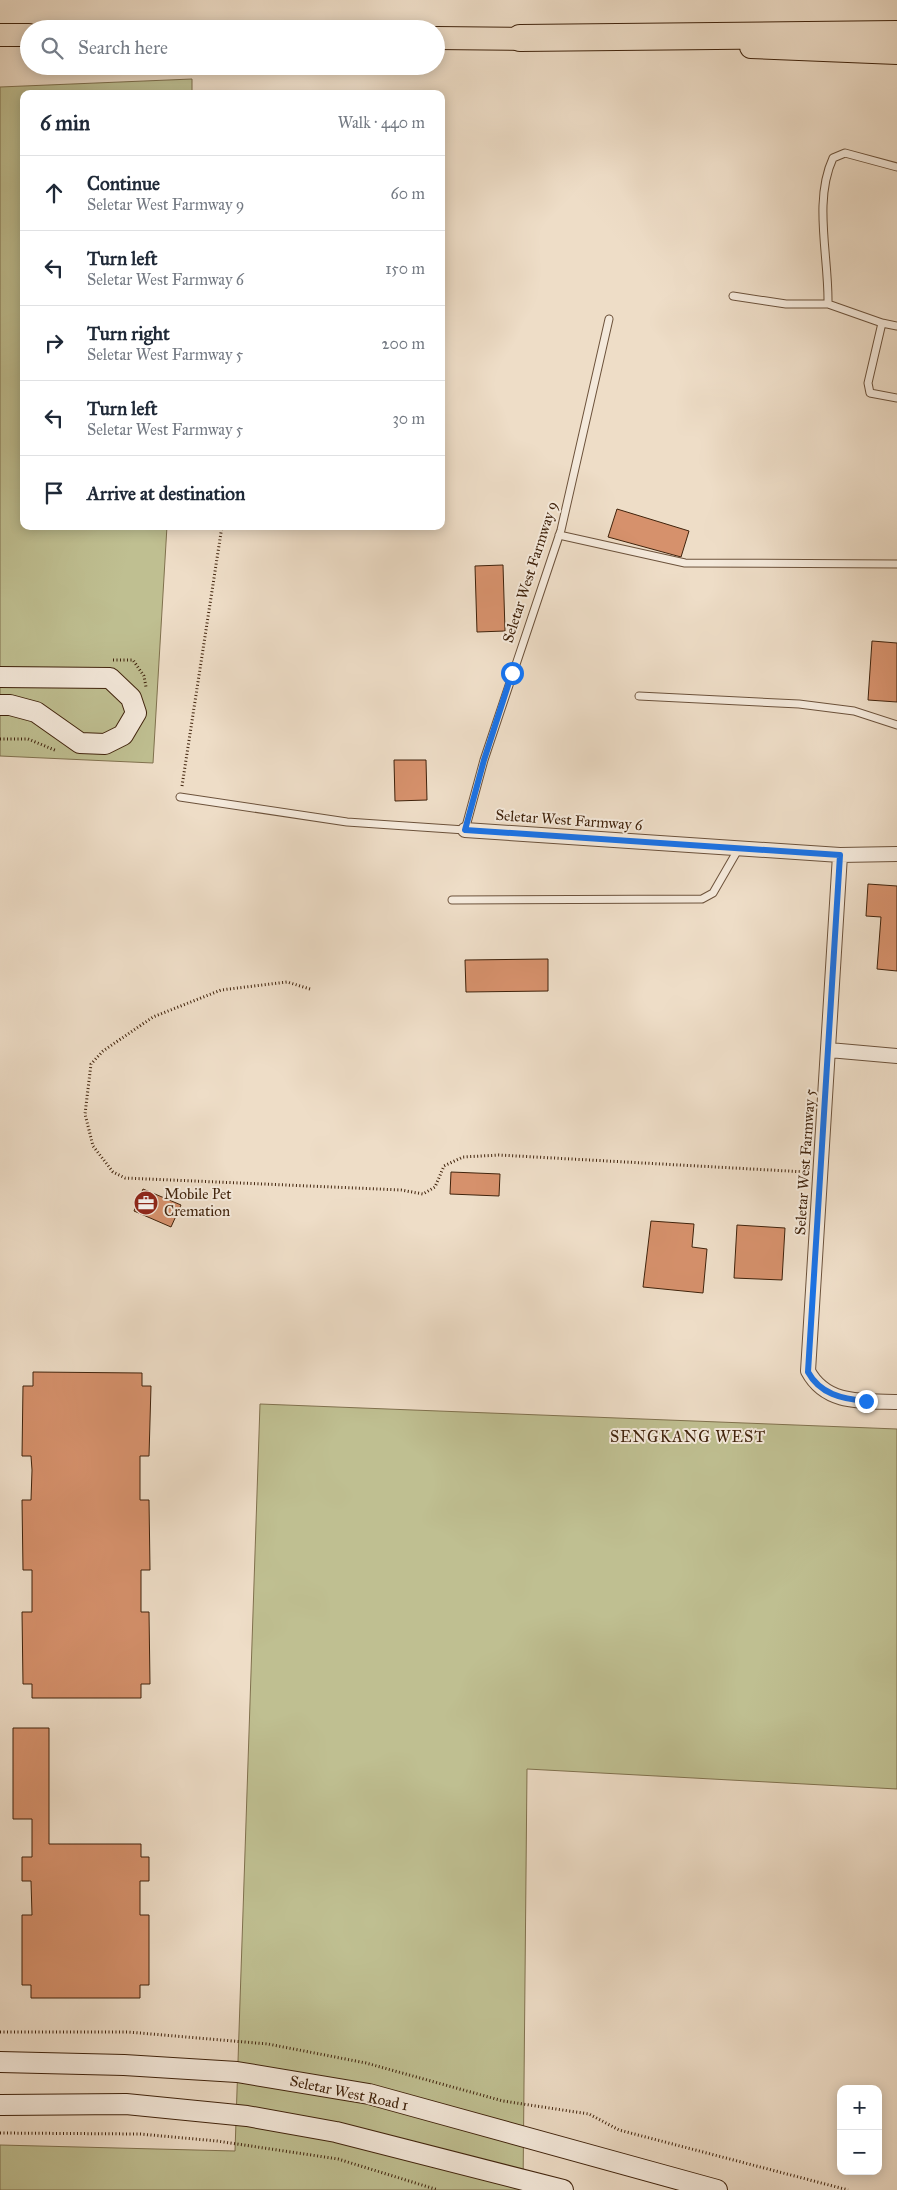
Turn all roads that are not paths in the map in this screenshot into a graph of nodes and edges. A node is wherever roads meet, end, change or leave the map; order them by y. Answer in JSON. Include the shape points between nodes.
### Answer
{"nodes":[{"id":1,"x":897,"y":34,"type":"edge"},
{"id":2,"x":0,"y":35,"type":"edge"},
{"id":3,"x":20,"y":35,"type":"edge"},
{"id":4,"x":445,"y":38,"type":"edge"},
{"id":5,"x":520,"y":38,"type":"junction"},
{"id":6,"x":897,"y":53,"type":"edge"},
{"id":7,"x":897,"y":167,"type":"edge"},
{"id":8,"x":733,"y":296,"type":"dead end"},
{"id":9,"x":828,"y":304,"type":"junction"},
{"id":10,"x":609,"y":319,"type":"dead end"},
{"id":11,"x":882,"y":323,"type":"junction"},
{"id":12,"x":897,"y":326,"type":"edge"},
{"id":13,"x":897,"y":398,"type":"edge"},
{"id":14,"x":559,"y":535,"type":"junction"},
{"id":15,"x":897,"y":564,"type":"edge"},
{"id":16,"x":0,"y":677,"type":"edge"},
{"id":17,"x":639,"y":696,"type":"dead end"},
{"id":18,"x":0,"y":705,"type":"edge"},
{"id":19,"x":897,"y":725,"type":"edge"},
{"id":20,"x":180,"y":797,"type":"road end"},
{"id":21,"x":465,"y":830,"type":"junction"},
{"id":22,"x":739,"y":848,"type":"junction"},
{"id":23,"x":897,"y":854,"type":"edge"},
{"id":24,"x":840,"y":855,"type":"junction"},
{"id":25,"x":452,"y":900,"type":"dead end"},
{"id":26,"x":829,"y":1050,"type":"junction"},
{"id":27,"x":897,"y":1056,"type":"edge"},
{"id":28,"x":897,"y":1402,"type":"edge"},
{"id":29,"x":0,"y":2062,"type":"edge"},
{"id":30,"x":0,"y":2105,"type":"edge"},
{"id":31,"x":563,"y":2190,"type":"edge"},
{"id":32,"x":717,"y":2190,"type":"edge"}],
"edges":[{"from":1,"to":5,"type":"highway"},
{"from":2,"to":3,"type":"main road"},
{"from":4,"to":5,"type":"main road"},
{"from":5,"to":6,"type":"main road"},
{"from":7,"to":9,"type":"lane","via":[[845,153],[833,158],[826,172],[824,216]]},
{"from":8,"to":9,"type":"lane","via":[[786,304]]},
{"from":9,"to":11,"type":"lane"},
{"from":10,"to":14,"type":"lane","name":"Seletar West Farmway 9"},
{"from":11,"to":12,"type":"lane"},
{"from":11,"to":13,"type":"lane","via":[[868,383],[870,393]]},
{"from":14,"to":15,"type":"lane","via":[[685,563]]},
{"from":14,"to":21,"type":"lane","name":"Seletar West Farmway 9","via":[[484,760]]},
{"from":16,"to":18,"type":"main road","via":[[110,678],[131,698],[136,713],[123,735],[105,744],[80,743],[36,712]]},
{"from":17,"to":19,"type":"lane","via":[[799,704],[854,711]]},
{"from":20,"to":21,"type":"lane","name":"Seletar West Farmway 6","via":[[347,822]]},
{"from":21,"to":22,"type":"street","name":"Seletar West Farmway 6"},
{"from":22,"to":24,"type":"street","name":"Seletar West Farmway 6"},
{"from":22,"to":25,"type":"lane","via":[[713,893],[702,899]]},
{"from":23,"to":24,"type":"street","name":"Seletar West Farmway 6"},
{"from":24,"to":26,"type":"street","name":"Seletar West Farmway 5"},
{"from":26,"to":27,"type":"street"},
{"from":26,"to":28,"type":"street","name":"Seletar West Farmway 5","via":[[808,1372],[815,1384],[844,1400]]},
{"from":29,"to":32,"type":"main road","name":"Seletar West Road 1","via":[[237,2072],[369,2094]]},
{"from":30,"to":31,"type":"main road","via":[[126,2104],[246,2116],[336,2132]]}]}
